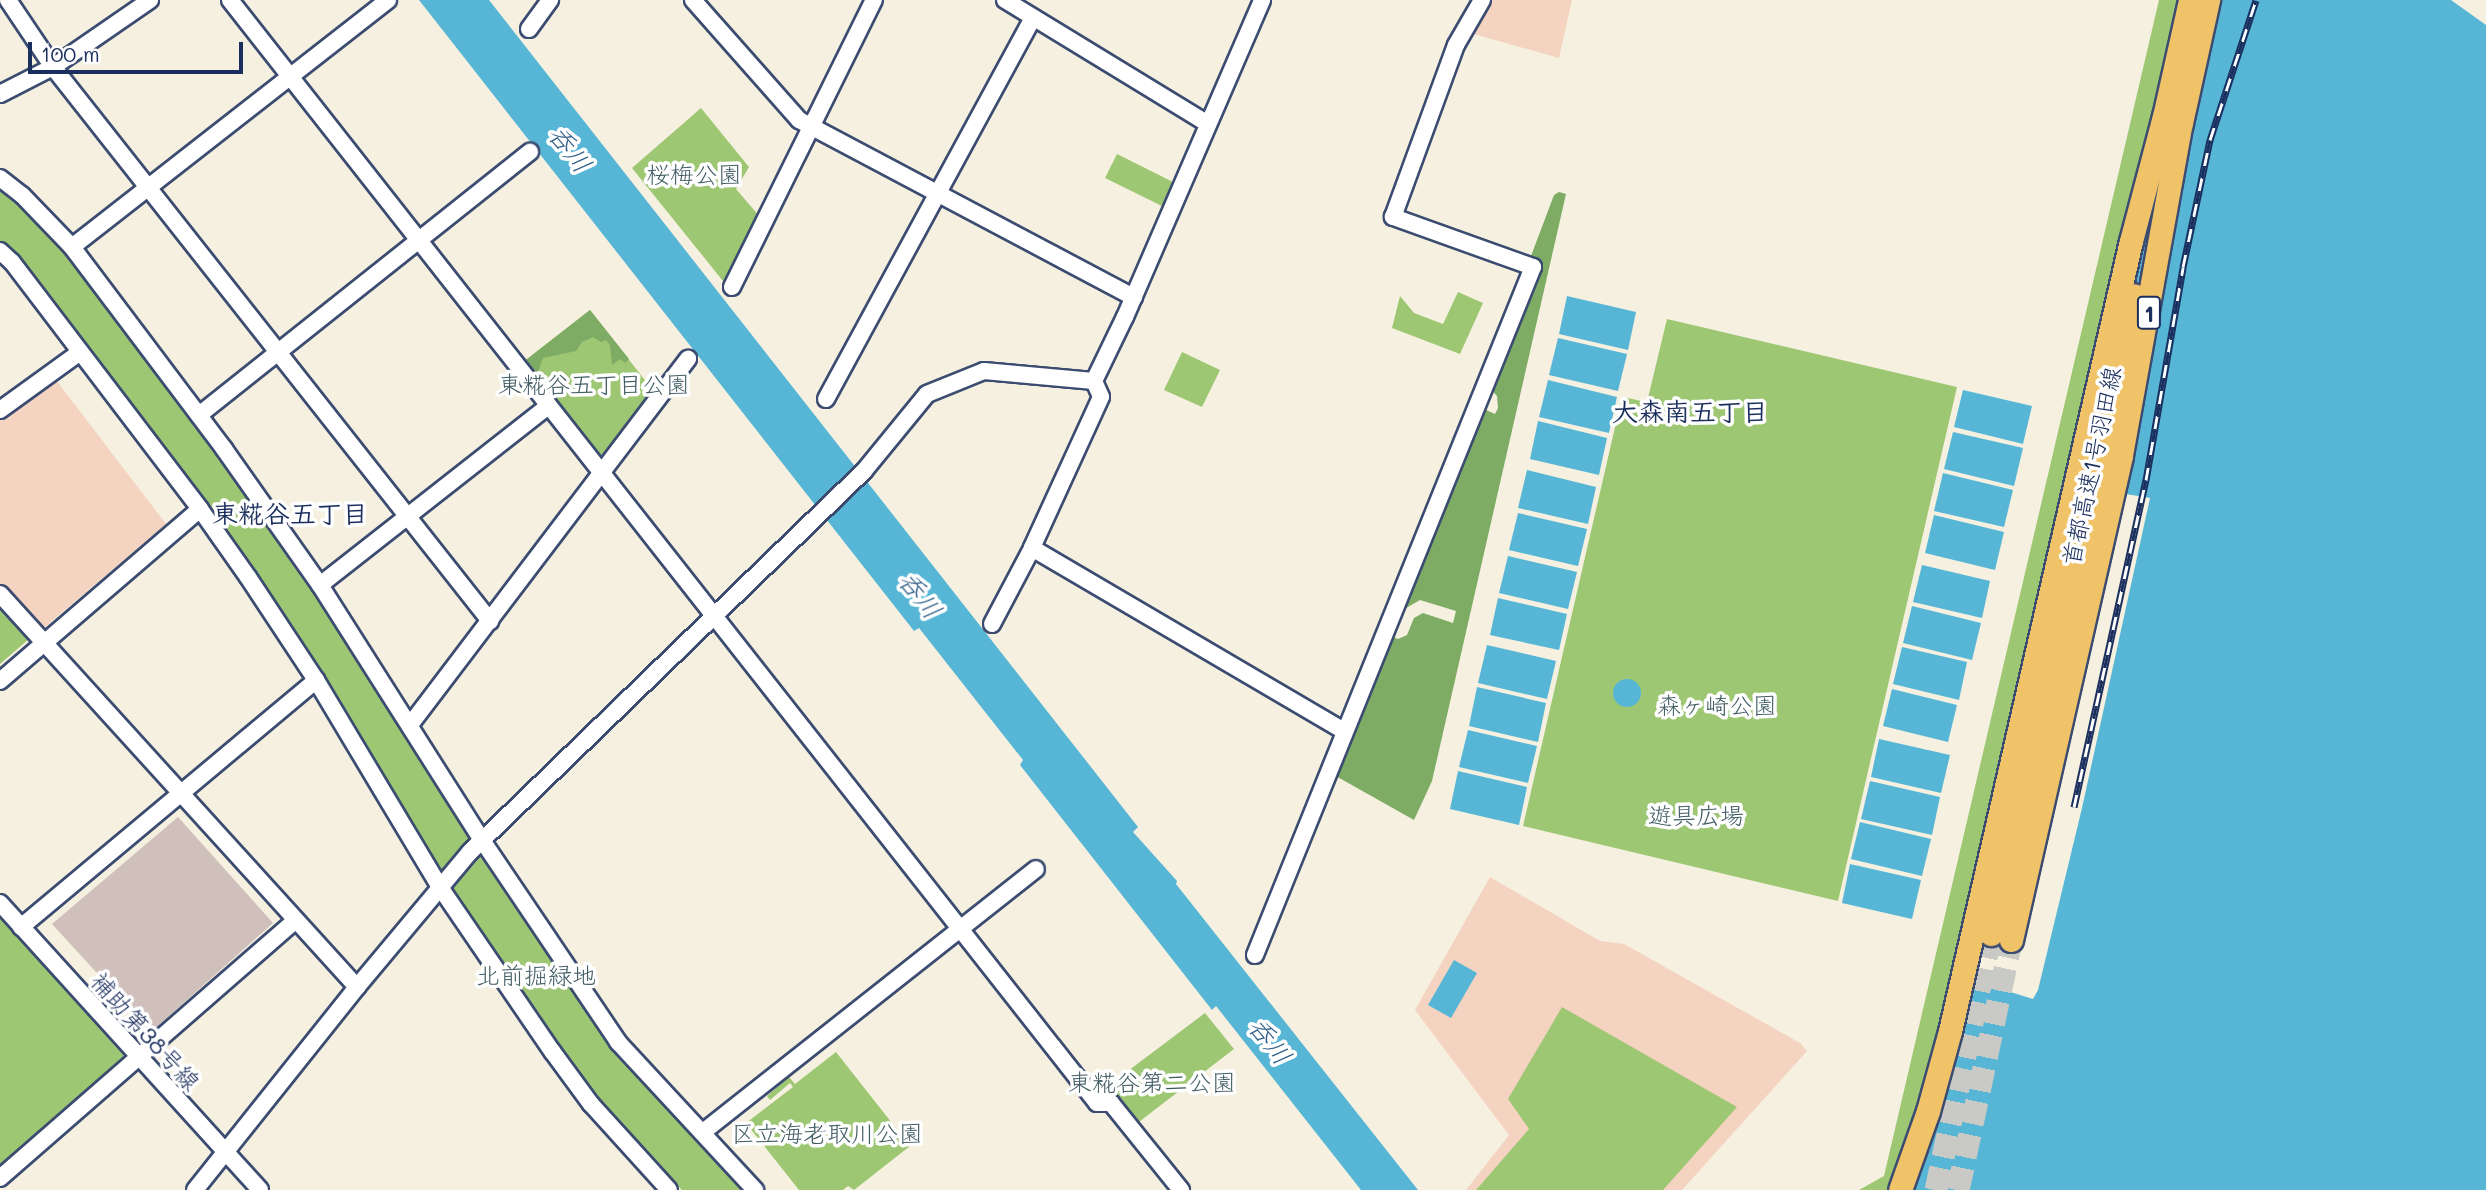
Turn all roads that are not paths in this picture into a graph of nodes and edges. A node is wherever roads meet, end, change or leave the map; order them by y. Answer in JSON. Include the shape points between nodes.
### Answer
{"nodes":[{"id":1,"x":8,"y":0,"type":"edge"},
{"id":2,"x":149,"y":0,"type":"edge"},
{"id":3,"x":230,"y":0,"type":"edge"},
{"id":4,"x":388,"y":0,"type":"edge"},
{"id":5,"x":550,"y":0,"type":"edge"},
{"id":6,"x":693,"y":0,"type":"edge"},
{"id":7,"x":874,"y":0,"type":"edge"},
{"id":8,"x":1005,"y":0,"type":"edge"},
{"id":9,"x":1262,"y":0,"type":"edge"},
{"id":10,"x":1482,"y":0,"type":"edge"},
{"id":11,"x":2190,"y":0,"type":"edge"},
{"id":12,"x":2208,"y":0,"type":"edge"},
{"id":13,"x":1033,"y":18,"type":"junction"},
{"id":14,"x":529,"y":29,"type":"dead end"},
{"id":15,"x":53,"y":67,"type":"junction"},
{"id":16,"x":289,"y":79,"type":"junction"},
{"id":17,"x":0,"y":93,"type":"edge"},
{"id":18,"x":2164,"y":116,"type":"junction"},
{"id":19,"x":1208,"y":124,"type":"junction"},
{"id":20,"x":812,"y":128,"type":"junction"},
{"id":21,"x":530,"y":152,"type":"dead end"},
{"id":22,"x":0,"y":178,"type":"edge"},
{"id":23,"x":148,"y":187,"type":"junction"},
{"id":24,"x":937,"y":195,"type":"junction"},
{"id":25,"x":417,"y":242,"type":"junction"},
{"id":26,"x":72,"y":247,"type":"junction"},
{"id":27,"x":0,"y":251,"type":"edge"},
{"id":28,"x":732,"y":287,"type":"dead end"},
{"id":29,"x":1134,"y":297,"type":"junction"},
{"id":30,"x":80,"y":352,"type":"junction"},
{"id":31,"x":280,"y":352,"type":"junction"},
{"id":32,"x":688,"y":359,"type":"dead end"},
{"id":33,"x":1094,"y":381,"type":"junction"},
{"id":34,"x":826,"y":399,"type":"dead end"},
{"id":35,"x":548,"y":406,"type":"junction"},
{"id":36,"x":0,"y":410,"type":"edge"},
{"id":37,"x":199,"y":415,"type":"junction"},
{"id":38,"x":602,"y":474,"type":"junction"},
{"id":39,"x":200,"y":509,"type":"junction"},
{"id":40,"x":409,"y":516,"type":"junction"},
{"id":41,"x":1032,"y":548,"type":"junction"},
{"id":42,"x":320,"y":585,"type":"junction"},
{"id":43,"x":0,"y":594,"type":"edge"},
{"id":44,"x":715,"y":615,"type":"junction"},
{"id":45,"x":490,"y":621,"type":"junction"},
{"id":46,"x":2076,"y":622,"type":"junction"},
{"id":47,"x":992,"y":624,"type":"dead end"},
{"id":48,"x":45,"y":643,"type":"junction"},
{"id":49,"x":316,"y":680,"type":"junction"},
{"id":50,"x":0,"y":681,"type":"edge"},
{"id":51,"x":410,"y":725,"type":"junction"},
{"id":52,"x":1344,"y":730,"type":"junction"},
{"id":53,"x":180,"y":794,"type":"junction"},
{"id":54,"x":482,"y":839,"type":"junction"},
{"id":55,"x":1036,"y":869,"type":"dead end"},
{"id":56,"x":440,"y":887,"type":"junction"},
{"id":57,"x":0,"y":903,"type":"edge"},
{"id":58,"x":295,"y":921,"type":"junction"},
{"id":59,"x":22,"y":927,"type":"junction"},
{"id":60,"x":959,"y":930,"type":"junction"},
{"id":61,"x":2001,"y":937,"type":"tunnel mouth"},
{"id":62,"x":1255,"y":956,"type":"dead end"},
{"id":63,"x":357,"y":987,"type":"junction"},
{"id":64,"x":140,"y":1057,"type":"junction"},
{"id":65,"x":703,"y":1132,"type":"junction"},
{"id":66,"x":225,"y":1153,"type":"junction"},
{"id":67,"x":0,"y":1178,"type":"edge"},
{"id":68,"x":195,"y":1190,"type":"edge"},
{"id":69,"x":260,"y":1190,"type":"edge"},
{"id":70,"x":669,"y":1190,"type":"edge"},
{"id":71,"x":755,"y":1190,"type":"edge"},
{"id":72,"x":1181,"y":1190,"type":"edge"},
{"id":73,"x":1900,"y":1190,"type":"edge"}],
"edges":[{"from":1,"to":15,"type":"street"},
{"from":2,"to":15,"type":"street"},
{"from":3,"to":16,"type":"street"},
{"from":4,"to":16,"type":"street"},
{"from":5,"to":14,"type":"street"},
{"from":6,"to":20,"type":"street","via":[[791,111]]},
{"from":7,"to":20,"type":"street"},
{"from":8,"to":13,"type":"street"},
{"from":9,"to":19,"type":"street"},
{"from":10,"to":52,"type":"street","via":[[1456,45],[1393,216],[1533,267]]},
{"from":11,"to":18,"type":"highway","name":"首都高速1号羽田線","number":"1"},
{"from":12,"to":46,"type":"highway","name":"首都高速1号羽田線","number":"1","via":[[2181,123],[2137,379]]},
{"from":13,"to":19,"type":"street"},
{"from":13,"to":24,"type":"street"},
{"from":15,"to":17,"type":"street"},
{"from":15,"to":23,"type":"street"},
{"from":16,"to":23,"type":"street"},
{"from":16,"to":25,"type":"street"},
{"from":18,"to":46,"type":"highway","name":"首都高速1号羽田線","number":"1"},
{"from":18,"to":73,"type":"highway","via":[[2131,241],[1953,1017],[1928,1111]]},
{"from":19,"to":29,"type":"street"},
{"from":20,"to":24,"type":"street"},
{"from":20,"to":28,"type":"street"},
{"from":21,"to":25,"type":"street"},
{"from":22,"to":26,"type":"street"},
{"from":23,"to":26,"type":"street"},
{"from":23,"to":31,"type":"street"},
{"from":24,"to":29,"type":"street"},
{"from":24,"to":34,"type":"street"},
{"from":25,"to":31,"type":"street"},
{"from":25,"to":35,"type":"street"},
{"from":26,"to":37,"type":"street"},
{"from":27,"to":30,"type":"street"},
{"from":29,"to":33,"type":"street"},
{"from":30,"to":36,"type":"street"},
{"from":30,"to":39,"type":"street"},
{"from":31,"to":37,"type":"street"},
{"from":31,"to":40,"type":"street"},
{"from":32,"to":38,"type":"street"},
{"from":33,"to":41,"type":"street","via":[[1101,397]]},
{"from":33,"to":44,"type":"street","via":[[979,372],[926,394],[863,471]]},
{"from":35,"to":38,"type":"street"},
{"from":35,"to":40,"type":"street"},
{"from":37,"to":42,"type":"street"},
{"from":38,"to":44,"type":"street"},
{"from":38,"to":45,"type":"street"},
{"from":39,"to":48,"type":"street"},
{"from":39,"to":49,"type":"street"},
{"from":40,"to":42,"type":"street"},
{"from":40,"to":45,"type":"street"},
{"from":41,"to":47,"type":"street"},
{"from":41,"to":52,"type":"street"},
{"from":42,"to":51,"type":"street"},
{"from":43,"to":48,"type":"street"},
{"from":44,"to":54,"type":"street"},
{"from":44,"to":60,"type":"street"},
{"from":45,"to":51,"type":"street"},
{"from":46,"to":61,"type":"highway","name":"首都高速1号羽田線","number":"1"},
{"from":48,"to":50,"type":"street"},
{"from":48,"to":53,"type":"street"},
{"from":49,"to":53,"type":"street"},
{"from":49,"to":56,"type":"street"},
{"from":51,"to":54,"type":"street"},
{"from":52,"to":62,"type":"street"},
{"from":53,"to":58,"type":"street"},
{"from":53,"to":59,"type":"street"},
{"from":54,"to":56,"type":"street"},
{"from":54,"to":65,"type":"street","via":[[618,1042]]},
{"from":55,"to":60,"type":"street"},
{"from":56,"to":63,"type":"street"},
{"from":56,"to":70,"type":"street","via":[[575,1084]]},
{"from":57,"to":59,"type":"street","name":"補助第38号線"},
{"from":58,"to":63,"type":"street"},
{"from":58,"to":64,"type":"street"},
{"from":59,"to":64,"type":"street","name":"補助第38号線"},
{"from":60,"to":65,"type":"street"},
{"from":60,"to":72,"type":"street","via":[[1097,1103],[1111,1102]]},
{"from":63,"to":66,"type":"street"},
{"from":64,"to":66,"type":"street","name":"補助第38号線"},
{"from":64,"to":67,"type":"street"},
{"from":65,"to":71,"type":"street"},
{"from":66,"to":68,"type":"street"},
{"from":66,"to":69,"type":"street","name":"補助第38号線"}]}
